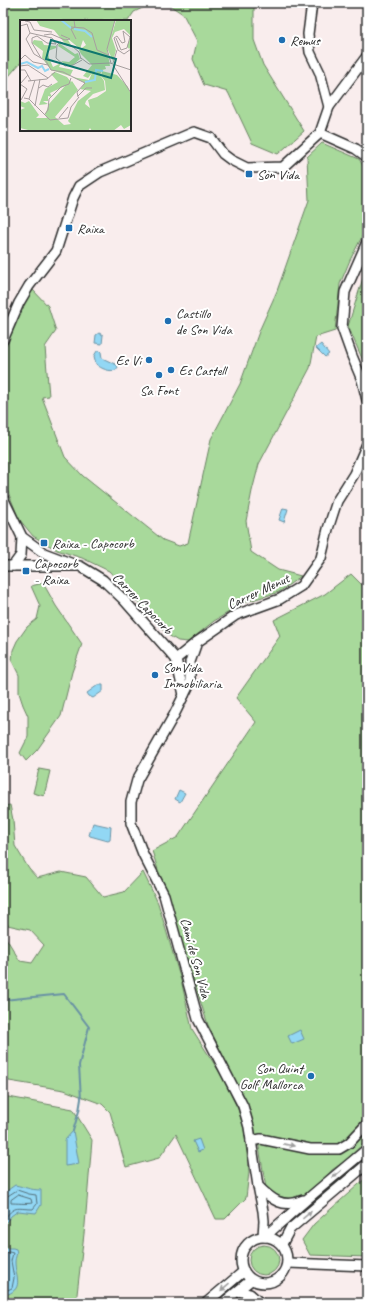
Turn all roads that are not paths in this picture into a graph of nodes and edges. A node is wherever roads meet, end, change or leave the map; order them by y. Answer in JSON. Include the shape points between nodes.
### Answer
{"nodes":[{"id":1,"x":312,"y":3,"type":"edge"},
{"id":2,"x":367,"y":56,"type":"edge"},
{"id":3,"x":329,"y":107,"type":"junction"},
{"id":4,"x":320,"y":133,"type":"junction"},
{"id":5,"x":367,"y":157,"type":"edge"},
{"id":6,"x":367,"y":242,"type":"edge"},
{"id":7,"x":3,"y":340,"type":"edge"},
{"id":8,"x":367,"y":400,"type":"edge"},
{"id":9,"x":367,"y":444,"type":"edge"},
{"id":10,"x":3,"y":498,"type":"edge"},
{"id":11,"x":22,"y":537,"type":"junction"},
{"id":12,"x":3,"y":566,"type":"edge"},
{"id":13,"x":13,"y":566,"type":"junction"},
{"id":14,"x":80,"y":566,"type":"junction"},
{"id":15,"x":197,"y":642,"type":"junction"},
{"id":16,"x":176,"y":659,"type":"junction"},
{"id":17,"x":184,"y":695,"type":"junction"},
{"id":18,"x":367,"y":1124,"type":"edge"},
{"id":19,"x":251,"y":1141,"type":"junction"},
{"id":20,"x":367,"y":1149,"type":"edge"},
{"id":21,"x":367,"y":1164,"type":"edge"},
{"id":22,"x":258,"y":1186,"type":"junction"},
{"id":23,"x":308,"y":1198,"type":"junction"},
{"id":24,"x":264,"y":1236,"type":"junction"},
{"id":25,"x":282,"y":1244,"type":"junction"},
{"id":26,"x":288,"y":1263,"type":"junction"},
{"id":27,"x":367,"y":1266,"type":"edge"},
{"id":28,"x":244,"y":1271,"type":"junction"},
{"id":29,"x":251,"y":1280,"type":"junction"},
{"id":30,"x":263,"y":1284,"type":"junction"},
{"id":31,"x":238,"y":1291,"type":"junction"},
{"id":32,"x":206,"y":1303,"type":"edge"},
{"id":33,"x":223,"y":1303,"type":"edge"},
{"id":34,"x":261,"y":1303,"type":"edge"}],
"edges":[{"from":1,"to":3,"type":"street","via":[[308,34],[310,52],[320,73]]},
{"from":2,"to":3,"type":"street"},
{"from":3,"to":4,"type":"street"},
{"from":4,"to":5,"type":"street","via":[[356,149]]},
{"from":4,"to":7,"type":"street","via":[[283,167],[247,168],[223,154],[211,138],[194,132],[100,172],[79,186],[56,251],[29,286]]},
{"from":6,"to":8,"type":"street","via":[[345,292],[342,328]]},
{"from":9,"to":15,"type":"street","name":"Carrer Menut","via":[[354,474],[337,501],[321,558],[301,586],[280,599],[236,615]]},
{"from":10,"to":11,"type":"street"},
{"from":11,"to":13,"type":"street","via":[[22,554]]},
{"from":11,"to":14,"type":"street","name":"Carrer Capocorb","via":[[44,553]]},
{"from":12,"to":13,"type":"street"},
{"from":13,"to":14,"type":"street"},
{"from":14,"to":16,"type":"street","name":"Carrer Capocorb","via":[[103,580],[124,600]]},
{"from":15,"to":16,"type":"street","name":"Carrer Menut"},
{"from":15,"to":17,"type":"street","name":"Camí de Son Vida","via":[[190,662],[190,683]]},
{"from":16,"to":17,"type":"street","name":"Carrer Capocorb"},
{"from":17,"to":19,"type":"street","name":"Camí de Son Vida","via":[[137,780],[131,802],[131,823],[143,854],[164,895],[198,1019],[243,1106]]},
{"from":19,"to":18,"type":"street","one_way":true,"via":[[261,1140],[310,1149],[340,1149]]},
{"from":19,"to":22,"type":"street","name":"Camí de Son Vida"},
{"from":20,"to":23,"type":"street","one_way":true},
{"from":25,"to":21,"type":"street","one_way":true,"via":[[290,1229]]},
{"from":22,"to":23,"type":"street","via":[[276,1202],[294,1204]]},
{"from":22,"to":24,"type":"street","name":"Camí de Son Vida"},
{"from":23,"to":24,"type":"street"},
{"from":24,"to":25,"type":"street","via":[[274,1238]]},
{"from":24,"to":28,"type":"street","via":[[247,1244],[242,1253]]},
{"from":25,"to":26,"type":"street","via":[[287,1253]]},
{"from":26,"to":27,"type":"street"},
{"from":26,"to":30,"type":"street","via":[[284,1274],[274,1282]]},
{"from":28,"to":29,"type":"street"},
{"from":28,"to":32,"type":"street","one_way":true},
{"from":29,"to":30,"type":"street"},
{"from":29,"to":31,"type":"street"},
{"from":30,"to":34,"type":"street"},
{"from":31,"to":33,"type":"street"},
{"from":31,"to":34,"type":"street","via":[[250,1294]]}]}
